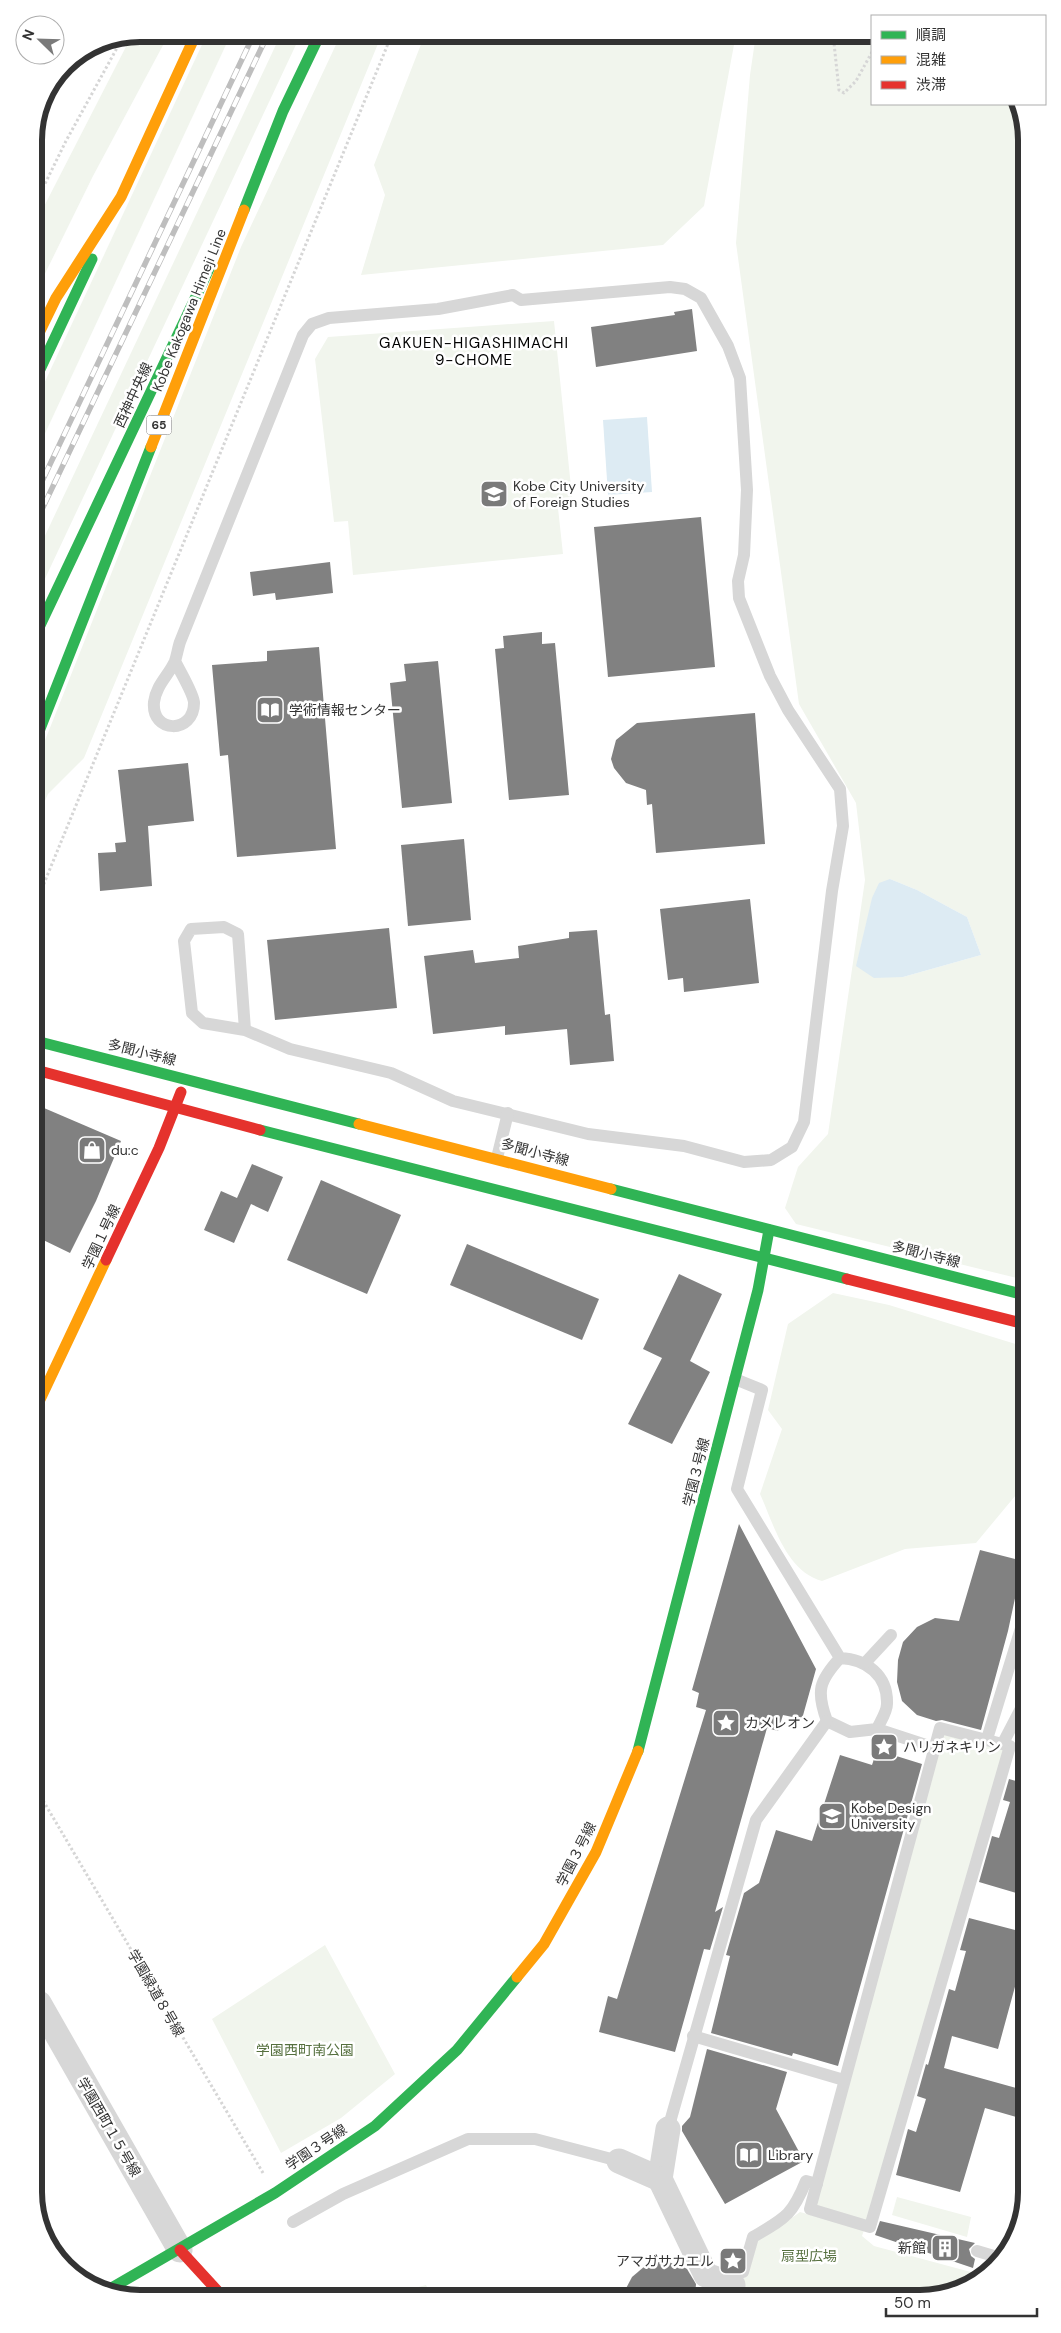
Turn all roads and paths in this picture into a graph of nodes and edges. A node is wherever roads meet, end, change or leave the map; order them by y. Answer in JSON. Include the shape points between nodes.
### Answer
{"nodes":[{"id":1,"x":192,"y":43,"type":"edge"},
{"id":2,"x":316,"y":43,"type":"edge"},
{"id":3,"x":388,"y":43,"type":"edge"},
{"id":4,"x":834,"y":43,"type":"edge"},
{"id":5,"x":120,"y":44,"type":"edge"},
{"id":6,"x":871,"y":54,"type":"edge"},
{"id":7,"x":283,"y":112,"type":"junction"},
{"id":8,"x":43,"y":188,"type":"edge"},
{"id":9,"x":121,"y":196,"type":"junction"},
{"id":10,"x":43,"y":324,"type":"edge"},
{"id":11,"x":43,"y":363,"type":"edge"},
{"id":12,"x":43,"y":620,"type":"edge"},
{"id":13,"x":175,"y":661,"type":"junction"},
{"id":14,"x":43,"y":722,"type":"edge"},
{"id":15,"x":43,"y":888,"type":"edge"},
{"id":16,"x":245,"y":1030,"type":"junction"},
{"id":17,"x":43,"y":1043,"type":"edge"},
{"id":18,"x":43,"y":1072,"type":"edge"},
{"id":19,"x":184,"y":1078,"type":"junction"},
{"id":20,"x":176,"y":1109,"type":"junction"},
{"id":21,"x":508,"y":1113,"type":"junction"},
{"id":22,"x":497,"y":1158,"type":"junction"},
{"id":23,"x":769,"y":1230,"type":"junction"},
{"id":24,"x":765,"y":1258,"type":"junction"},
{"id":25,"x":1018,"y":1293,"type":"edge"},
{"id":26,"x":1018,"y":1322,"type":"edge"},
{"id":27,"x":735,"y":1379,"type":"junction"},
{"id":28,"x":42,"y":1394,"type":"edge"},
{"id":29,"x":891,"y":1635,"type":"dead end"},
{"id":30,"x":1018,"y":1638,"type":"edge"},
{"id":31,"x":840,"y":1658,"type":"junction"},
{"id":32,"x":865,"y":1663,"type":"junction"},
{"id":33,"x":1018,"y":1714,"type":"edge"},
{"id":34,"x":827,"y":1721,"type":"junction"},
{"id":35,"x":877,"y":1729,"type":"junction"},
{"id":36,"x":987,"y":1738,"type":"junction"},
{"id":37,"x":1003,"y":1743,"type":"junction"},
{"id":38,"x":935,"y":1748,"type":"junction"},
{"id":39,"x":42,"y":1799,"type":"edge"},
{"id":40,"x":42,"y":2008,"type":"edge"},
{"id":41,"x":693,"y":2036,"type":"junction"},
{"id":42,"x":844,"y":2080,"type":"junction"},
{"id":43,"x":668,"y":2129,"type":"joint"},
{"id":44,"x":619,"y":2162,"type":"joint"},
{"id":45,"x":660,"y":2179,"type":"junction"},
{"id":46,"x":817,"y":2184,"type":"junction"},
{"id":47,"x":275,"y":2193,"type":"junction"},
{"id":48,"x":293,"y":2222,"type":"dead end"},
{"id":49,"x":180,"y":2250,"type":"junction"},
{"id":50,"x":977,"y":2251,"type":"dead end"},
{"id":51,"x":995,"y":2256,"type":"edge"},
{"id":52,"x":114,"y":2287,"type":"edge"},
{"id":53,"x":217,"y":2290,"type":"edge"},
{"id":54,"x":731,"y":2290,"type":"edge"}],
"edges":[{"from":1,"to":9,"type":"street"},
{"from":2,"to":7,"type":"street","name":"Kobe Kakogawa Himeji Line","number":"65"},
{"from":3,"to":15,"type":"path"},
{"from":4,"to":6,"type":"path","via":[[839,90],[844,93],[856,81]]},
{"from":5,"to":8,"type":"path"},
{"from":7,"to":12,"type":"street","name":"西神中央線"},
{"from":7,"to":14,"type":"street","name":"Kobe Kakogawa Himeji Line","number":"65"},
{"from":9,"to":10,"type":"street"},
{"from":9,"to":11,"type":"street"},
{"from":13,"to":13,"type":"lane","via":[[157,689],[154,704],[162,723],[169,727],[182,725],[191,716],[194,702]]},
{"from":13,"to":21,"type":"lane","via":[[261,436],[303,335],[312,324],[329,318],[438,309],[514,295],[520,300],[670,287],[685,289],[700,298],[728,346],[740,378],[746,490],[739,598],[770,676],[788,710],[840,789],[843,826],[804,1122],[792,1148],[771,1160],[744,1162],[684,1146],[588,1134]]},
{"from":16,"to":16,"type":"lane","via":[[238,934],[224,927],[191,929],[184,940],[192,1013],[203,1023]]},
{"from":16,"to":21,"type":"lane","via":[[290,1049],[391,1073],[453,1101]]},
{"from":17,"to":19,"type":"street","name":"多聞小寺線"},
{"from":18,"to":20,"type":"street"},
{"from":19,"to":20,"type":"street","name":"学園１号線"},
{"from":19,"to":22,"type":"street","name":"多聞小寺線"},
{"from":20,"to":24,"type":"street"},
{"from":20,"to":28,"type":"street","name":"学園１号線"},
{"from":21,"to":22,"type":"lane"},
{"from":22,"to":23,"type":"street","name":"多聞小寺線"},
{"from":23,"to":24,"type":"street","name":"学園３号線"},
{"from":23,"to":25,"type":"street","name":"多聞小寺線"},
{"from":24,"to":26,"type":"street"},
{"from":24,"to":27,"type":"street","name":"学園３号線"},
{"from":27,"to":31,"type":"lane","via":[[762,1390],[737,1489]]},
{"from":27,"to":47,"type":"street","name":"学園３号線","via":[[641,1744],[596,1852],[544,1944],[450,2057],[375,2126]]},
{"from":29,"to":32,"type":"lane"},
{"from":30,"to":36,"type":"lane"},
{"from":31,"to":32,"type":"lane","via":[[853,1658]]},
{"from":31,"to":34,"type":"lane","via":[[825,1675],[819,1700]]},
{"from":32,"to":35,"type":"lane","via":[[883,1682],[887,1705]]},
{"from":33,"to":37,"type":"lane"},
{"from":34,"to":35,"type":"lane","via":[[850,1732]]},
{"from":34,"to":41,"type":"lane","via":[[756,1820]]},
{"from":35,"to":38,"type":"lane"},
{"from":36,"to":37,"type":"lane"},
{"from":36,"to":38,"type":"lane","via":[[940,1728]]},
{"from":37,"to":46,"type":"lane","via":[[1010,1746],[870,2227],[810,2209]]},
{"from":38,"to":42,"type":"lane"},
{"from":39,"to":47,"type":"path","name":"学園緑道８号線"},
{"from":40,"to":49,"type":"street","name":"学園西町１５号線"},
{"from":41,"to":42,"type":"lane"},
{"from":41,"to":43,"type":"lane"},
{"from":42,"to":46,"type":"lane"},
{"from":43,"to":45,"type":"street"},
{"from":44,"to":45,"type":"street"},
{"from":44,"to":48,"type":"lane","via":[[535,2139],[468,2139],[343,2194]]},
{"from":45,"to":54,"type":"street","via":[[706,2275]]},
{"from":46,"to":54,"type":"lane","via":[[806,2181],[796,2206],[783,2219],[753,2237],[743,2272],[737,2270]]},
{"from":47,"to":49,"type":"street","name":"学園３号線"},
{"from":49,"to":52,"type":"street","name":"学園３号線"},
{"from":49,"to":53,"type":"street"},
{"from":50,"to":51,"type":"lane"}]}
